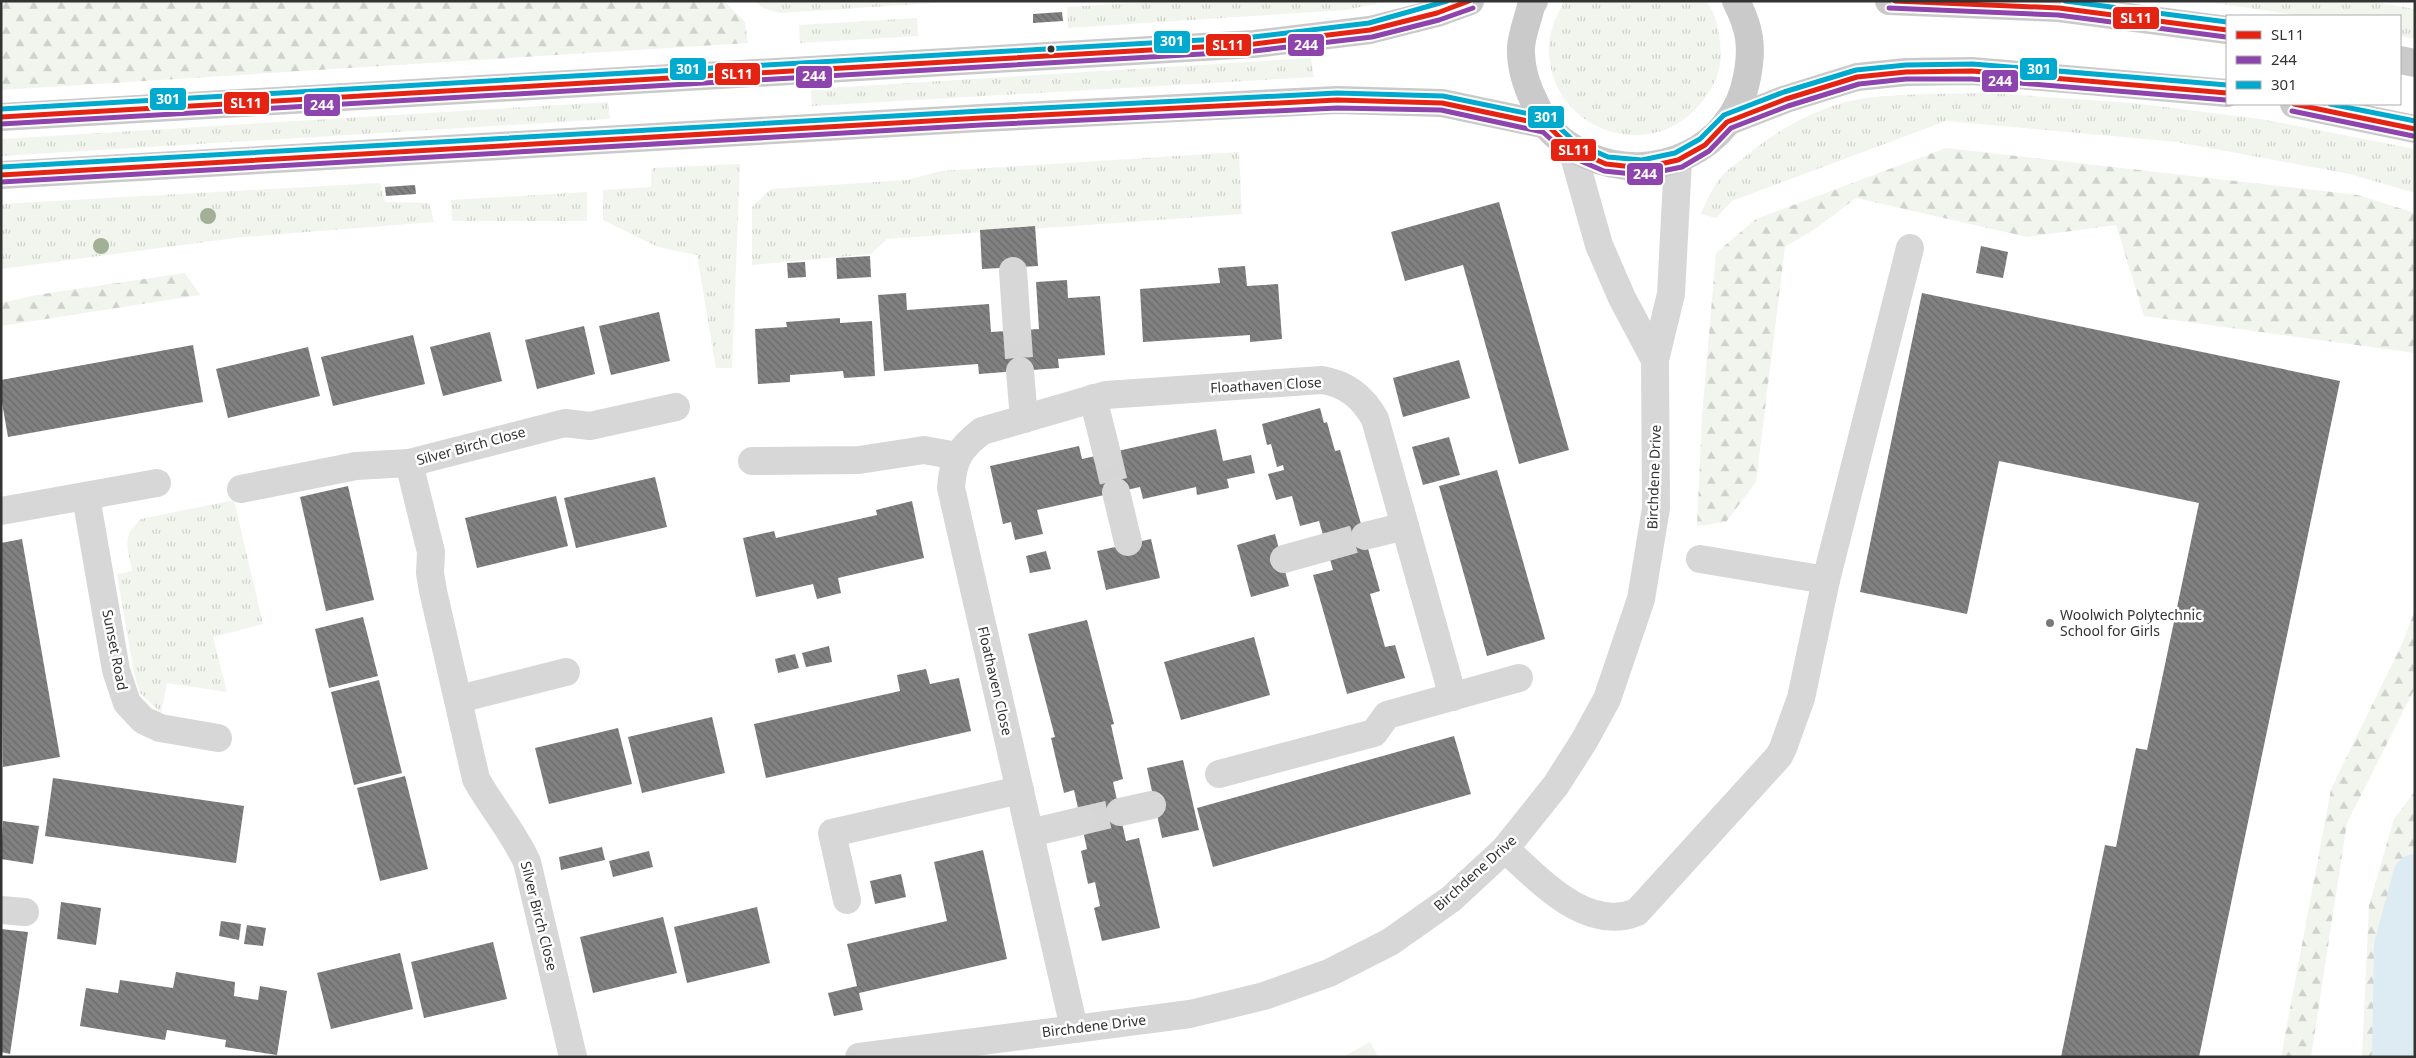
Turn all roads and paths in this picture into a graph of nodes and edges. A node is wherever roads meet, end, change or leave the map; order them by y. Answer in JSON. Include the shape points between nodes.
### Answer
{"nodes":[{"id":1,"x":1470,"y":1,"type":"edge"},
{"id":2,"x":1534,"y":1,"type":"edge"},
{"id":3,"x":1736,"y":1,"type":"edge"},
{"id":4,"x":1889,"y":1,"type":"edge"},
{"id":5,"x":2226,"y":30,"type":"edge"},
{"id":6,"x":2401,"y":60,"type":"edge"},
{"id":7,"x":2415,"y":63,"type":"edge"},
{"id":8,"x":2226,"y":93,"type":"edge"},
{"id":9,"x":2299,"y":105,"type":"edge"},
{"id":10,"x":1,"y":117,"type":"edge"},
{"id":11,"x":1728,"y":122,"type":"junction"},
{"id":12,"x":1546,"y":125,"type":"junction"},
{"id":13,"x":2415,"y":129,"type":"edge"},
{"id":14,"x":1572,"y":149,"type":"junction"},
{"id":15,"x":1678,"y":160,"type":"junction"},
{"id":16,"x":1,"y":175,"type":"edge"},
{"id":17,"x":1910,"y":248,"type":"dead end"},
{"id":18,"x":1012,"y":271,"type":"dead end"},
{"id":19,"x":1017,"y":330,"type":"tunnel mouth"},
{"id":20,"x":1655,"y":360,"type":"junction"},
{"id":21,"x":1020,"y":371,"type":"tunnel mouth"},
{"id":22,"x":1093,"y":398,"type":"junction"},
{"id":23,"x":676,"y":406,"type":"dead end"},
{"id":24,"x":1024,"y":419,"type":"junction"},
{"id":25,"x":1107,"y":454,"type":"tunnel mouth"},
{"id":26,"x":957,"y":456,"type":"junction"},
{"id":27,"x":752,"y":461,"type":"dead end"},
{"id":28,"x":410,"y":463,"type":"junction"},
{"id":29,"x":157,"y":483,"type":"dead end"},
{"id":30,"x":241,"y":489,"type":"dead end"},
{"id":31,"x":1116,"y":492,"type":"tunnel mouth"},
{"id":32,"x":86,"y":497,"type":"junction"},
{"id":33,"x":1,"y":512,"type":"edge"},
{"id":34,"x":1405,"y":526,"type":"junction"},
{"id":35,"x":1365,"y":536,"type":"tunnel mouth"},
{"id":36,"x":1128,"y":542,"type":"dead end"},
{"id":37,"x":1327,"y":547,"type":"tunnel mouth"},
{"id":38,"x":1284,"y":559,"type":"dead end"},
{"id":39,"x":1700,"y":559,"type":"dead end"},
{"id":40,"x":1826,"y":580,"type":"junction"},
{"id":41,"x":566,"y":672,"type":"dead end"},
{"id":42,"x":1519,"y":678,"type":"dead end"},
{"id":43,"x":1453,"y":697,"type":"junction"},
{"id":44,"x":459,"y":700,"type":"junction"},
{"id":45,"x":218,"y":738,"type":"dead end"},
{"id":46,"x":1219,"y":774,"type":"dead end"},
{"id":47,"x":1020,"y":790,"type":"junction"},
{"id":48,"x":1152,"y":805,"type":"dead end"},
{"id":49,"x":1120,"y":812,"type":"tunnel mouth"},
{"id":50,"x":1081,"y":821,"type":"tunnel mouth"},
{"id":51,"x":1030,"y":832,"type":"junction"},
{"id":52,"x":1506,"y":849,"type":"junction"},
{"id":53,"x":847,"y":900,"type":"dead end"},
{"id":54,"x":1074,"y":1028,"type":"junction"},
{"id":55,"x":573,"y":1057,"type":"edge"},
{"id":56,"x":859,"y":1057,"type":"edge"}],
"edges":[{"from":1,"to":10,"type":"main road","via":[[1370,30],[1254,44]]},
{"from":2,"to":12,"type":"main road","via":[[1521,47],[1527,88]]},
{"from":3,"to":11,"type":"main road","via":[[1746,21],[1751,56],[1745,91]]},
{"from":4,"to":5,"type":"main road","via":[[2059,8]]},
{"from":6,"to":7,"type":"main road"},
{"from":8,"to":11,"type":"main road","via":[[1972,71],[1906,72],[1857,77],[1786,99]]},
{"from":9,"to":13,"type":"main road"},
{"from":11,"to":15,"type":"main road","via":[[1705,145]]},
{"from":12,"to":14,"type":"main road"},
{"from":12,"to":16,"type":"main road","via":[[1442,103],[1338,100]]},
{"from":14,"to":15,"type":"main road","via":[[1606,164],[1642,168]]},
{"from":14,"to":20,"type":"street","name":"Birchdene Drive","via":[[1599,245],[1622,298]]},
{"from":15,"to":20,"type":"street","name":"Birchdene Drive","via":[[1671,294]]},
{"from":17,"to":40,"type":"street"},
{"from":18,"to":19,"type":"street"},
{"from":20,"to":52,"type":"street","name":"Birchdene Drive","via":[[1656,508],[1641,599],[1621,664],[1603,708],[1556,785]]},
{"from":21,"to":24,"type":"street"},
{"from":22,"to":24,"type":"street","name":"Floathaven Close"},
{"from":22,"to":25,"type":"street"},
{"from":22,"to":34,"type":"street","name":"Floathaven Close","via":[[1312,381],[1337,382],[1367,405],[1375,420]]},
{"from":23,"to":28,"type":"street","name":"Silver Birch Close","via":[[590,426],[565,423]]},
{"from":24,"to":26,"type":"street","name":"Floathaven Close","via":[[982,431]]},
{"from":26,"to":27,"type":"street","via":[[924,450],[859,460]]},
{"from":26,"to":47,"type":"street","name":"Floathaven Close","via":[[951,488]]},
{"from":28,"to":30,"type":"street","name":"Silver Birch Close","via":[[356,466]]},
{"from":28,"to":44,"type":"street","name":"Silver Birch Close","via":[[430,552],[432,591]]},
{"from":29,"to":32,"type":"street"},
{"from":31,"to":36,"type":"street"},
{"from":32,"to":33,"type":"street"},
{"from":32,"to":45,"type":"street","name":"Sunset Road","via":[[116,670],[127,703],[142,720],[160,728]]},
{"from":34,"to":35,"type":"street"},
{"from":34,"to":43,"type":"street","name":"Floathaven Close"},
{"from":37,"to":38,"type":"street"},
{"from":39,"to":40,"type":"street"},
{"from":40,"to":52,"type":"street","via":[[1801,698],[1780,756],[1637,912],[1624,918],[1583,910],[1555,893]]},
{"from":41,"to":44,"type":"street"},
{"from":42,"to":43,"type":"street"},
{"from":43,"to":46,"type":"street","via":[[1387,715],[1374,733]]},
{"from":44,"to":55,"type":"street","name":"Silver Birch Close","via":[[476,778],[490,805],[516,838],[527,862]]},
{"from":47,"to":51,"type":"street","name":"Floathaven Close"},
{"from":47,"to":53,"type":"street","via":[[832,833]]},
{"from":48,"to":49,"type":"street"},
{"from":50,"to":51,"type":"street"},
{"from":51,"to":54,"type":"street","name":"Floathaven Close"},
{"from":52,"to":54,"type":"street","name":"Birchdene Drive","via":[[1450,898],[1390,942],[1329,973],[1264,996],[1190,1014]]},
{"from":54,"to":56,"type":"street","name":"Birchdene Drive"}]}
